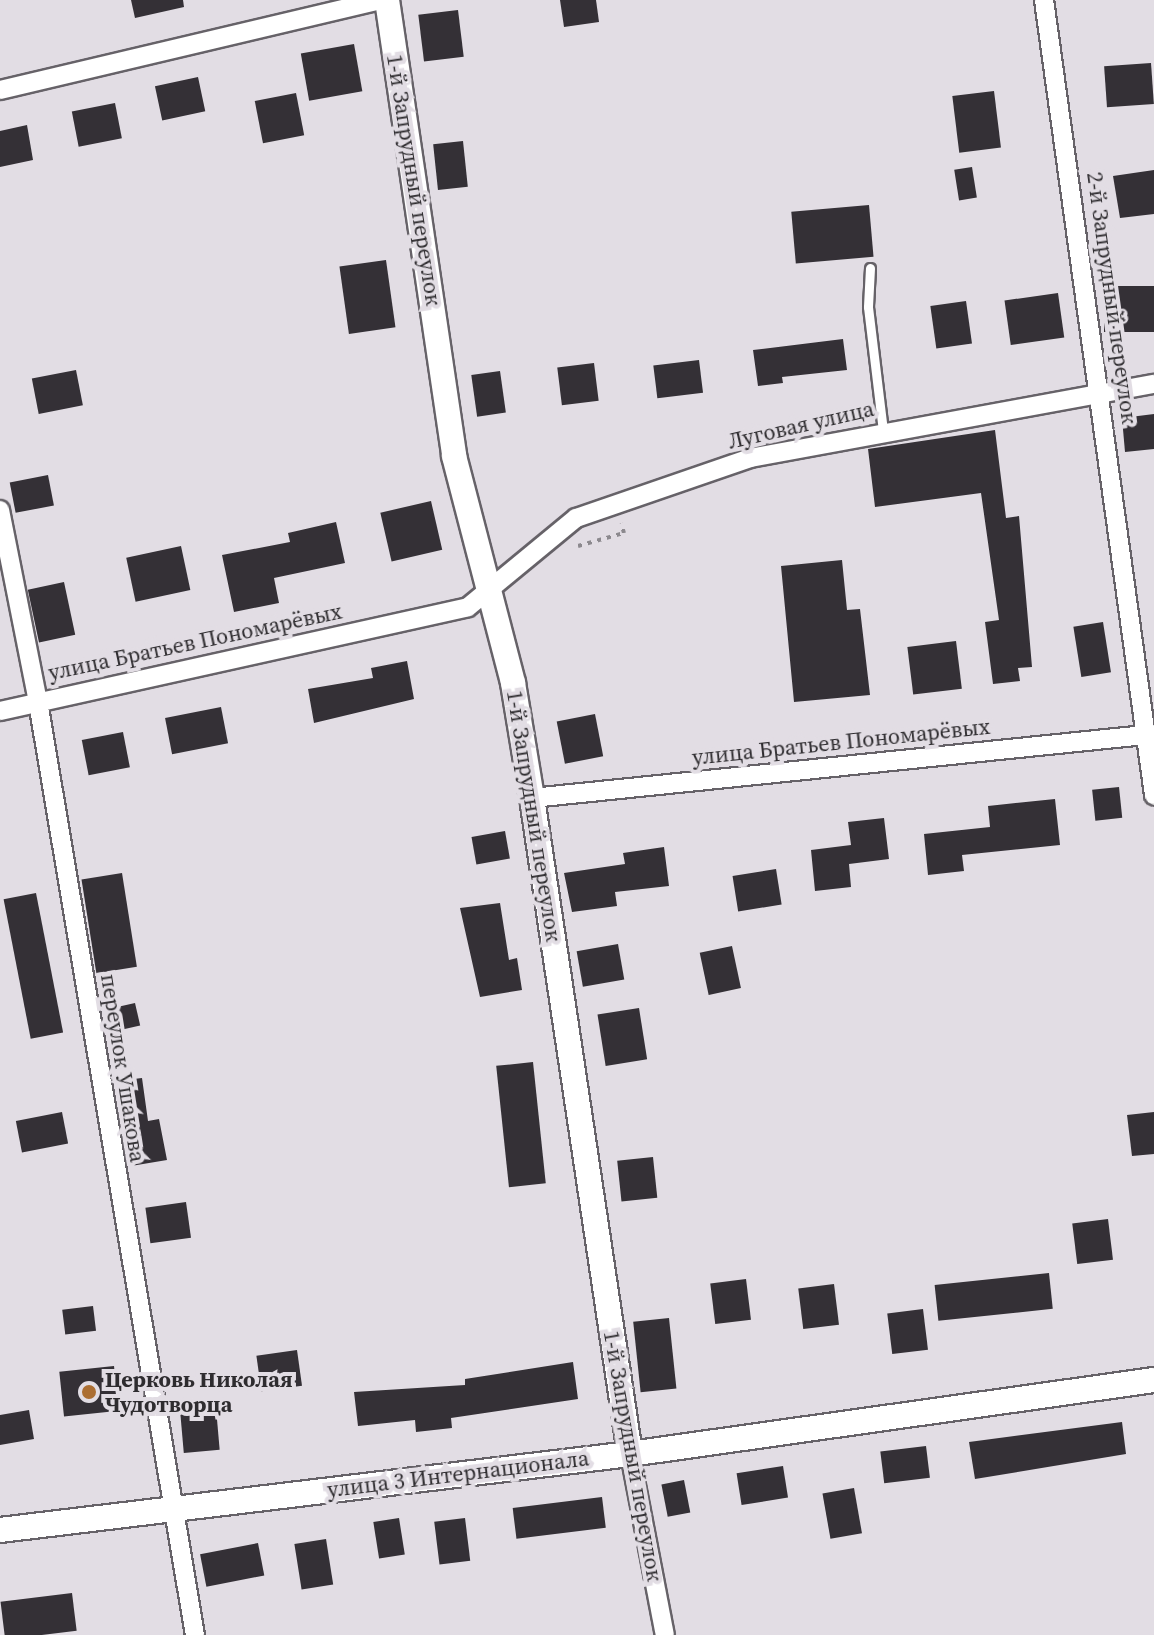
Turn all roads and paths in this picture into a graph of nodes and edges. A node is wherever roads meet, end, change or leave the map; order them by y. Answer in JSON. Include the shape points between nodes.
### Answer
{"nodes":[{"id":1,"x":384,"y":0,"type":"edge"},
{"id":2,"x":1044,"y":0,"type":"edge"},
{"id":3,"x":0,"y":90,"type":"edge"},
{"id":4,"x":870,"y":268,"type":"dead end"},
{"id":5,"x":1154,"y":384,"type":"edge"},
{"id":6,"x":1102,"y":391,"type":"junction"},
{"id":7,"x":883,"y":431,"type":"junction"},
{"id":8,"x":614,"y":502,"type":"junction"},
{"id":9,"x":0,"y":510,"type":"edge"},
{"id":10,"x":578,"y":546,"type":"dead end"},
{"id":11,"x":490,"y":592,"type":"junction"},
{"id":12,"x":38,"y":702,"type":"junction"},
{"id":13,"x":0,"y":711,"type":"edge"},
{"id":14,"x":1150,"y":734,"type":"edge"},
{"id":15,"x":1154,"y":795,"type":"edge"},
{"id":16,"x":532,"y":798,"type":"junction"},
{"id":17,"x":1154,"y":1380,"type":"edge"},
{"id":18,"x":630,"y":1454,"type":"junction"},
{"id":19,"x":170,"y":1507,"type":"junction"},
{"id":20,"x":0,"y":1530,"type":"edge"},
{"id":21,"x":195,"y":1635,"type":"edge"},
{"id":22,"x":665,"y":1635,"type":"edge"}],
"edges":[{"from":1,"to":3,"type":"street"},
{"from":1,"to":11,"type":"street","name":"1-й Запрудный переулок","via":[[454,456]]},
{"from":2,"to":6,"type":"street","name":"2-й Запрудный переулок"},
{"from":4,"to":7,"type":"lane","via":[[868,307]]},
{"from":5,"to":6,"type":"street","name":"Луговая улица"},
{"from":6,"to":7,"type":"street","name":"Луговая улица"},
{"from":6,"to":14,"type":"street","name":"2-й Запрудный переулок"},
{"from":7,"to":8,"type":"street","name":"Луговая улица","via":[[750,458]]},
{"from":8,"to":10,"type":"path","via":[[624,533]]},
{"from":8,"to":11,"type":"street","name":"Луговая улица","via":[[576,518]]},
{"from":9,"to":12,"type":"street","name":"переулок Ушакова"},
{"from":11,"to":12,"type":"street","name":"улица Братьев Пономарёвых","via":[[468,607]]},
{"from":11,"to":16,"type":"street","name":"1-й Запрудный переулок"},
{"from":12,"to":13,"type":"street","name":"улица Братьев Пономарёвых"},
{"from":12,"to":19,"type":"street","name":"переулок Ушакова"},
{"from":14,"to":15,"type":"street","name":"2-й Запрудный переулок"},
{"from":14,"to":16,"type":"street","name":"улица Братьев Пономарёвых"},
{"from":16,"to":18,"type":"street","name":"1-й Запрудный переулок"},
{"from":17,"to":18,"type":"street","name":"улица 3 Интернационала"},
{"from":18,"to":19,"type":"street","name":"улица 3 Интернационала"},
{"from":18,"to":22,"type":"street","name":"1-й Запрудный переулок"},
{"from":19,"to":20,"type":"street","name":"улица 3 Интернационала"},
{"from":19,"to":21,"type":"street","name":"переулок Ушакова"}]}
